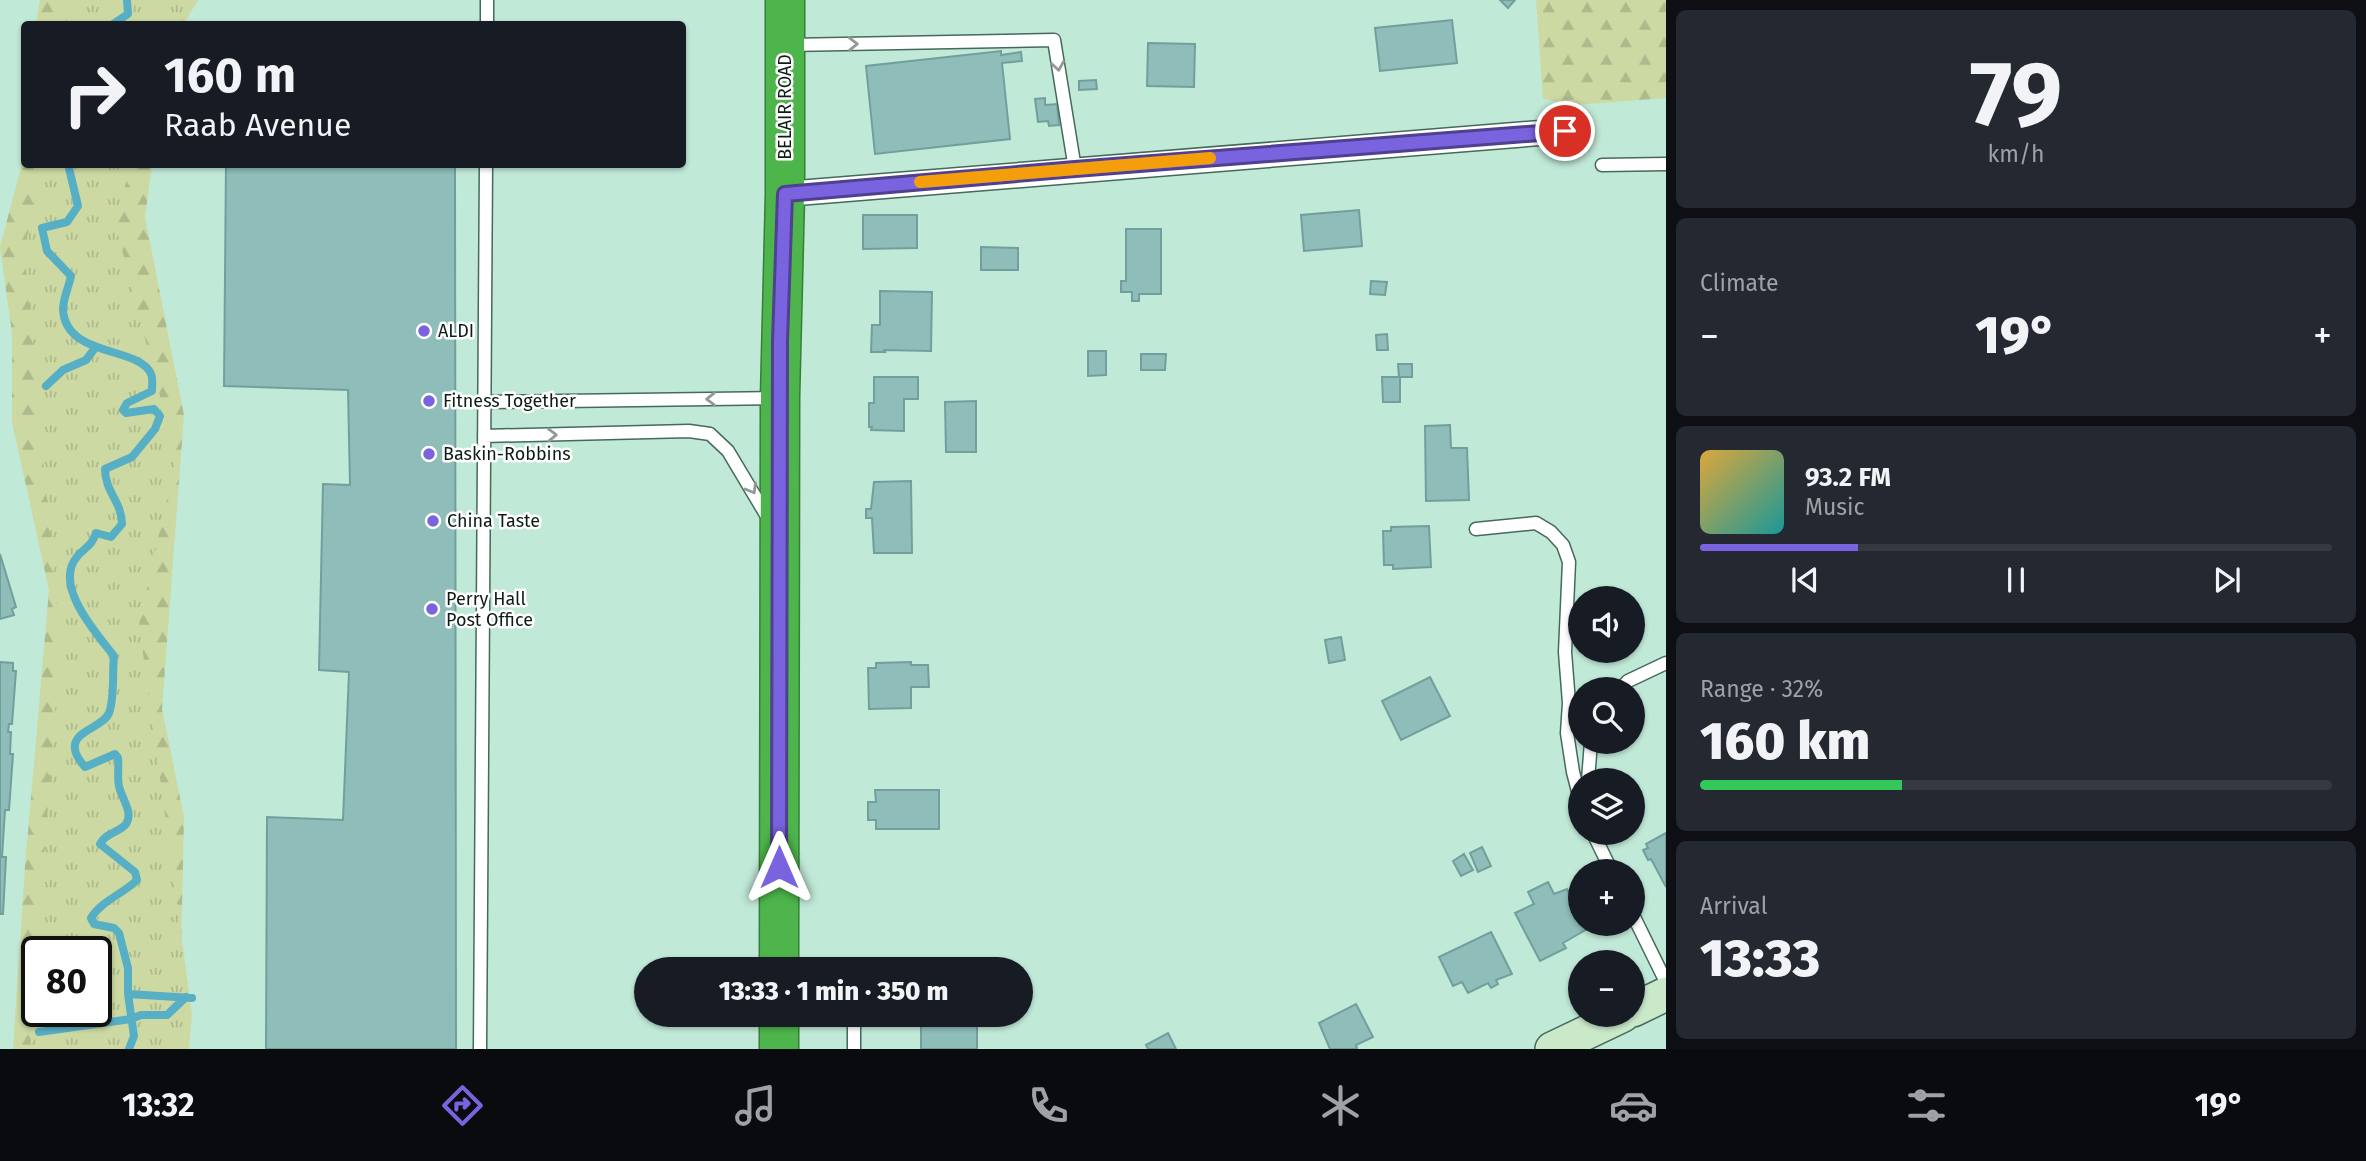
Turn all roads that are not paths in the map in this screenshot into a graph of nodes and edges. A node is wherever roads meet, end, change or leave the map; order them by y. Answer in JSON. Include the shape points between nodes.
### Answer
{"nodes":[{"id":1,"x":487,"y":0,"type":"edge"},
{"id":2,"x":785,"y":0,"type":"edge"},
{"id":3,"x":487,"y":21,"type":"edge"},
{"id":4,"x":785,"y":45,"type":"junction"},
{"id":5,"x":1565,"y":131,"type":"dead end"},
{"id":6,"x":1666,"y":164,"type":"edge"},
{"id":7,"x":1602,"y":165,"type":"dead end"},
{"id":8,"x":486,"y":168,"type":"edge"},
{"id":9,"x":1075,"y":169,"type":"junction"},
{"id":10,"x":785,"y":194,"type":"junction"},
{"id":11,"x":780,"y":397,"type":"junction"},
{"id":12,"x":484,"y":402,"type":"junction"},
{"id":13,"x":484,"y":436,"type":"junction"},
{"id":14,"x":1476,"y":529,"type":"dead end"},
{"id":15,"x":780,"y":540,"type":"junction"},
{"id":16,"x":1666,"y":663,"type":"edge"},
{"id":17,"x":1636,"y":677,"type":"edge"},
{"id":18,"x":1572,"y":768,"type":"edge"},
{"id":19,"x":1643,"y":936,"type":"edge"},
{"id":20,"x":779,"y":957,"type":"edge"},
{"id":21,"x":1666,"y":982,"type":"edge"},
{"id":22,"x":1666,"y":994,"type":"edge"},
{"id":23,"x":1645,"y":1004,"type":"edge"},
{"id":24,"x":779,"y":1027,"type":"edge"},
{"id":25,"x":854,"y":1027,"type":"edge"},
{"id":26,"x":1598,"y":1027,"type":"edge"},
{"id":27,"x":480,"y":1049,"type":"edge"},
{"id":28,"x":779,"y":1049,"type":"edge"},
{"id":29,"x":853,"y":1049,"type":"edge"},
{"id":30,"x":1552,"y":1049,"type":"edge"}],
"edges":[{"from":1,"to":3,"type":"lane"},
{"from":2,"to":4,"type":"highway","name":"BELAIR ROAD"},
{"from":4,"to":9,"type":"lane","one_way":true,"via":[[1054,40]]},
{"from":4,"to":10,"type":"highway","name":"BELAIR ROAD"},
{"from":5,"to":9,"type":"street"},
{"from":6,"to":7,"type":"lane"},
{"from":8,"to":12,"type":"lane"},
{"from":9,"to":10,"type":"street"},
{"from":10,"to":11,"type":"highway","name":"BELAIR ROAD"},
{"from":11,"to":12,"type":"lane","one_way":true},
{"from":11,"to":15,"type":"highway","name":"BELAIR ROAD"},
{"from":12,"to":13,"type":"lane"},
{"from":13,"to":15,"type":"lane","one_way":true,"via":[[710,434],[728,451]]},
{"from":13,"to":27,"type":"lane"},
{"from":14,"to":18,"type":"lane","via":[[1536,523],[1563,545],[1569,562],[1565,652]]},
{"from":15,"to":20,"type":"highway","name":"BELAIR ROAD"},
{"from":16,"to":17,"type":"lane"},
{"from":19,"to":21,"type":"lane"},
{"from":22,"to":23,"type":"main road"},
{"from":24,"to":28,"type":"highway"},
{"from":25,"to":29,"type":"lane"},
{"from":26,"to":30,"type":"main road"}]}
